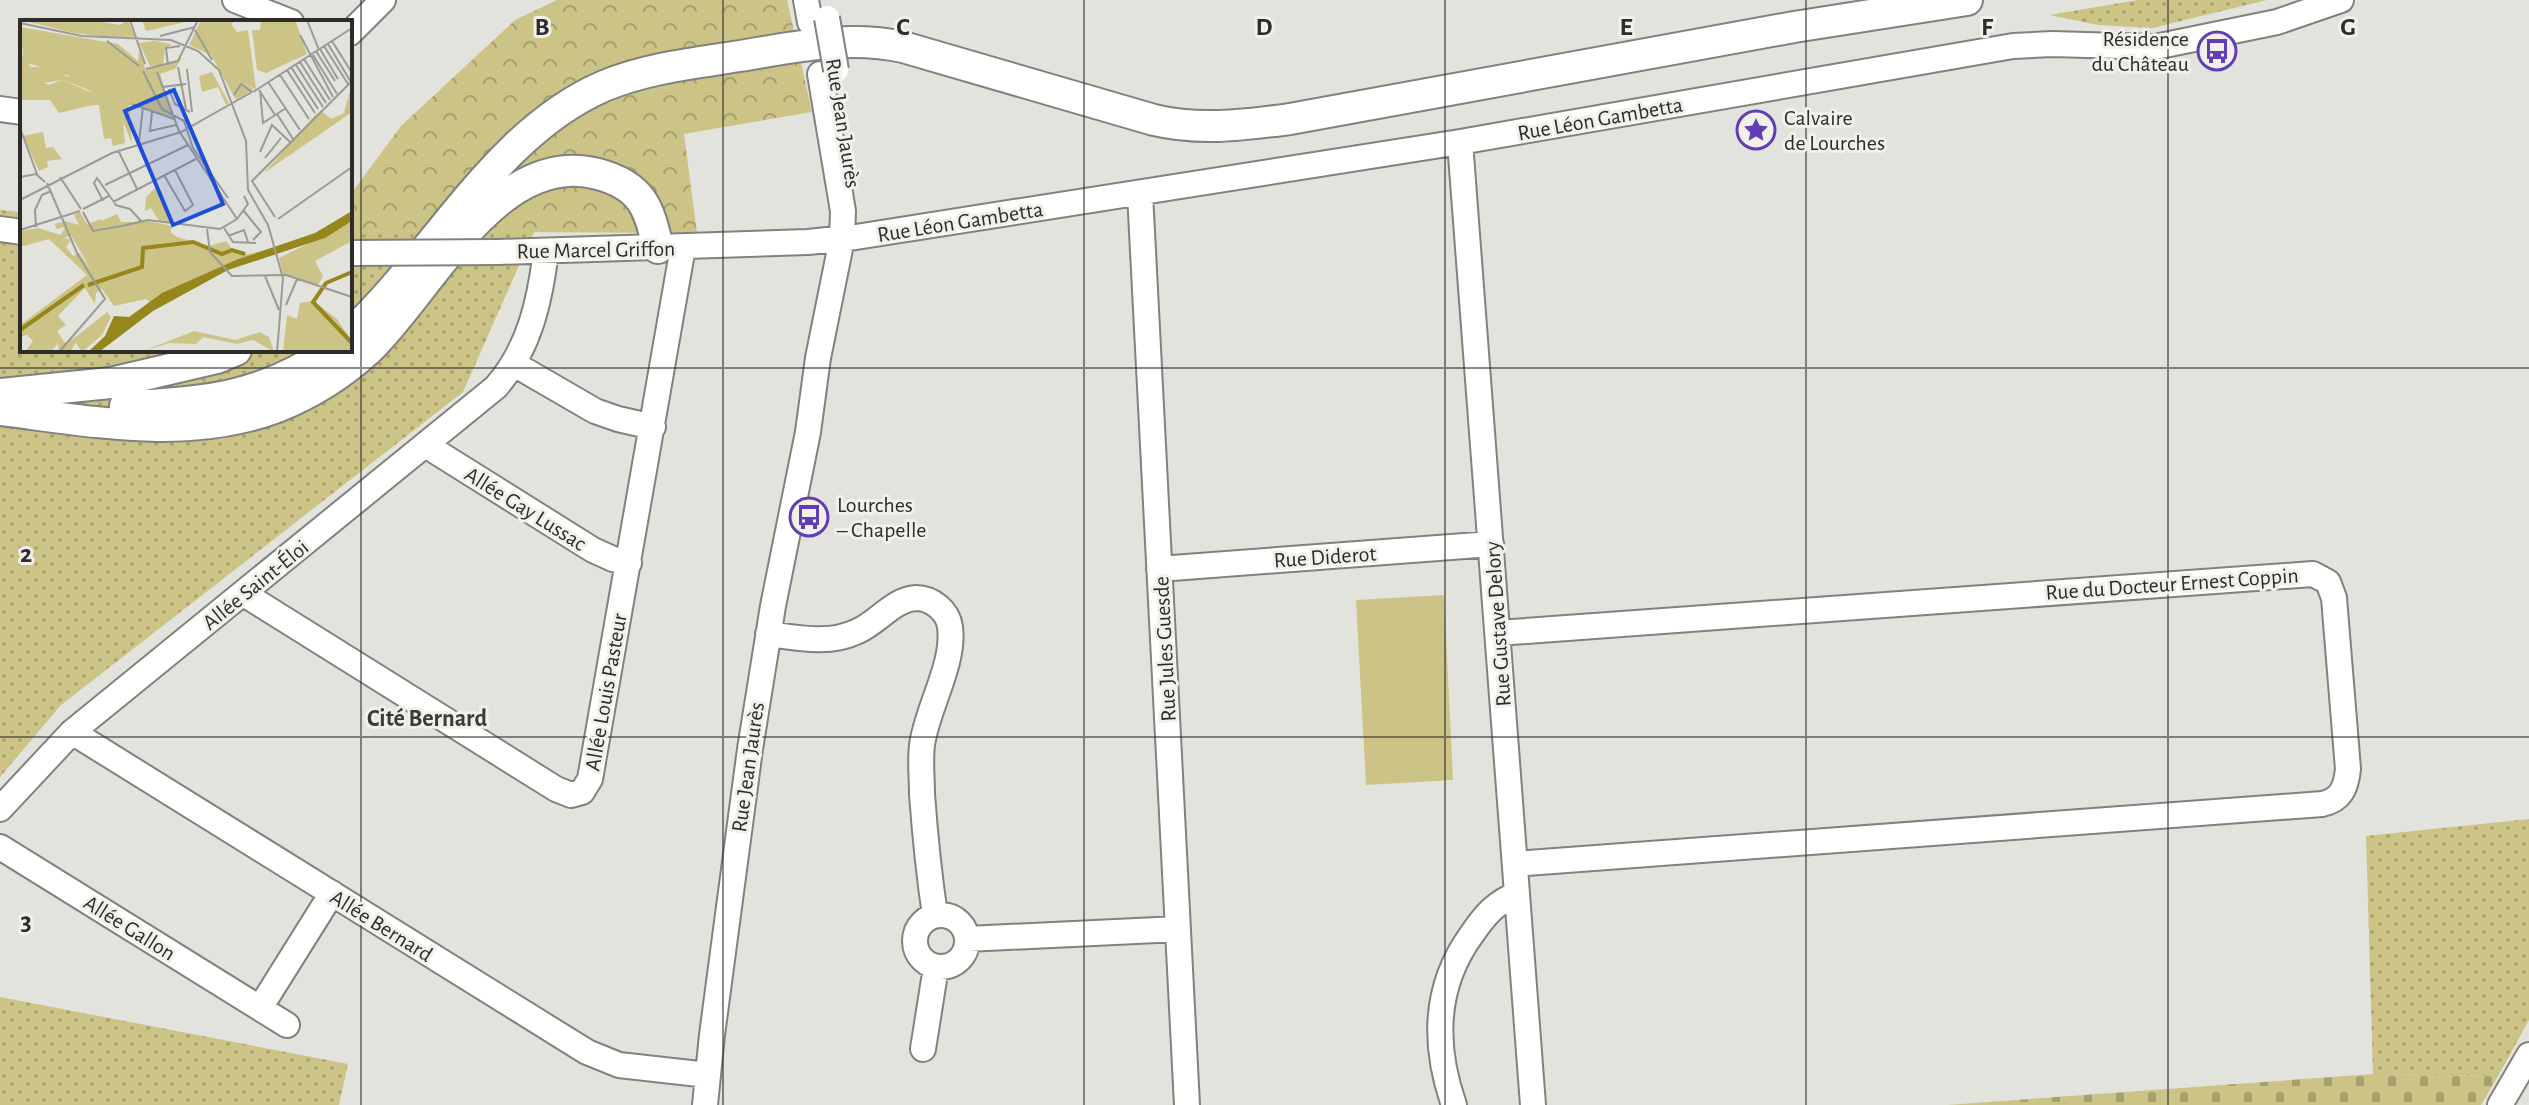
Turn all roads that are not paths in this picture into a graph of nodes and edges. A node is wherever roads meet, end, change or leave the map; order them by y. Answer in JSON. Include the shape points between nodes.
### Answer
{"nodes":[{"id":1,"x":235,"y":0,"type":"edge"},
{"id":2,"x":383,"y":0,"type":"edge"},
{"id":3,"x":1967,"y":0,"type":"edge"},
{"id":4,"x":2341,"y":0,"type":"edge"},
{"id":5,"x":817,"y":10,"type":"edge"},
{"id":6,"x":286,"y":20,"type":"edge"},
{"id":7,"x":352,"y":31,"type":"edge"},
{"id":8,"x":0,"y":109,"type":"edge"},
{"id":9,"x":20,"y":112,"type":"edge"},
{"id":10,"x":1460,"y":142,"type":"junction"},
{"id":11,"x":1140,"y":193,"type":"junction"},
{"id":12,"x":0,"y":229,"type":"edge"},
{"id":13,"x":20,"y":232,"type":"edge"},
{"id":14,"x":849,"y":238,"type":"junction"},
{"id":15,"x":671,"y":247,"type":"junction"},
{"id":16,"x":546,"y":251,"type":"junction"},
{"id":17,"x":352,"y":253,"type":"edge"},
{"id":18,"x":352,"y":332,"type":"edge"},
{"id":19,"x":231,"y":352,"type":"edge"},
{"id":20,"x":328,"y":352,"type":"edge"},
{"id":21,"x":514,"y":364,"type":"junction"},
{"id":22,"x":0,"y":394,"type":"edge"},
{"id":23,"x":0,"y":410,"type":"edge"},
{"id":24,"x":653,"y":427,"type":"junction"},
{"id":25,"x":427,"y":446,"type":"junction"},
{"id":26,"x":1491,"y":544,"type":"junction"},
{"id":27,"x":629,"y":563,"type":"junction"},
{"id":28,"x":1159,"y":569,"type":"junction"},
{"id":29,"x":244,"y":594,"type":"junction"},
{"id":30,"x":1498,"y":633,"type":"junction"},
{"id":31,"x":768,"y":634,"type":"junction"},
{"id":32,"x":72,"y":732,"type":"junction"},
{"id":33,"x":0,"y":809,"type":"edge"},
{"id":34,"x":0,"y":847,"type":"edge"},
{"id":35,"x":1515,"y":864,"type":"junction"},
{"id":36,"x":332,"y":893,"type":"junction"},
{"id":37,"x":1517,"y":894,"type":"junction"},
{"id":38,"x":935,"y":915,"type":"junction"},
{"id":39,"x":1178,"y":929,"type":"junction"},
{"id":40,"x":967,"y":939,"type":"junction"},
{"id":41,"x":936,"y":967,"type":"junction"},
{"id":42,"x":260,"y":1008,"type":"junction"},
{"id":43,"x":287,"y":1025,"type":"dead end"},
{"id":44,"x":923,"y":1049,"type":"dead end"},
{"id":45,"x":2529,"y":1055,"type":"edge"},
{"id":46,"x":708,"y":1075,"type":"junction"},
{"id":47,"x":705,"y":1105,"type":"edge"},
{"id":48,"x":1187,"y":1105,"type":"edge"},
{"id":49,"x":1454,"y":1105,"type":"edge"},
{"id":50,"x":1533,"y":1105,"type":"edge"},
{"id":51,"x":2500,"y":1105,"type":"edge"}],
"edges":[{"from":1,"to":6,"type":"street"},
{"from":2,"to":7,"type":"street"},
{"from":3,"to":18,"type":"main road","via":[[1218,128],[1174,125],[871,42],[793,47],[666,68],[605,85],[547,120],[509,154]]},
{"from":4,"to":10,"type":"street","name":"Rue Léon Gambetta","via":[[2277,22],[2169,45],[2013,46]]},
{"from":5,"to":14,"type":"street","name":"Rue Jean Jaurès"},
{"from":8,"to":9,"type":"street"},
{"from":10,"to":11,"type":"street","name":"Rue Léon Gambetta"},
{"from":10,"to":26,"type":"street","name":"Rue Gustave Delory"},
{"from":11,"to":14,"type":"street","name":"Rue Léon Gambetta"},
{"from":11,"to":28,"type":"street","name":"Rue Jules Guesde"},
{"from":12,"to":13,"type":"street"},
{"from":14,"to":15,"type":"street","name":"Rue Marcel Griffon"},
{"from":14,"to":31,"type":"street","name":"Rue Jean Jaurès","via":[[838,330],[808,432]]},
{"from":15,"to":16,"type":"street","name":"Rue Marcel Griffon"},
{"from":15,"to":23,"type":"main road","via":[[636,192],[590,172],[551,172],[525,182],[492,207],[369,349],[310,391],[277,407],[220,422],[183,425],[125,425]]},
{"from":15,"to":24,"type":"street","name":"Allée Louis Pasteur"},
{"from":16,"to":17,"type":"street","name":"Rue Marcel Griffon","bridge":true},
{"from":16,"to":21,"type":"street","name":"Allée Saint-Éloi","via":[[539,302]]},
{"from":19,"to":22,"type":"main road","via":[[110,383]]},
{"from":20,"to":23,"type":"main road","via":[[268,386],[223,399]]},
{"from":21,"to":24,"type":"street","via":[[595,411]]},
{"from":21,"to":25,"type":"street","name":"Allée Saint-Éloi","via":[[488,395]]},
{"from":24,"to":27,"type":"street","name":"Allée Louis Pasteur"},
{"from":25,"to":27,"type":"street","name":"Allée Gay Lussac","via":[[593,550]]},
{"from":25,"to":29,"type":"street","name":"Allée Saint-Éloi"},
{"from":26,"to":28,"type":"street","name":"Rue Diderot"},
{"from":26,"to":30,"type":"street","name":"Rue Gustave Delory"},
{"from":27,"to":29,"type":"street","name":"Allée Louis Pasteur","via":[[590,779],[582,792],[571,795]]},
{"from":28,"to":39,"type":"street","name":"Rue Jules Guesde"},
{"from":29,"to":32,"type":"street","name":"Allée Saint-Éloi"},
{"from":30,"to":35,"type":"street","name":"Rue Gustave Delory"},
{"from":30,"to":35,"type":"street","name":"Rue du Docteur Ernest Coppin","via":[[2313,574],[2328,582],[2334,598],[2348,769],[2341,794],[2322,804]]},
{"from":31,"to":38,"type":"street","via":[[835,638],[857,632],[915,598],[932,602],[946,615],[950,646],[924,734],[921,763]]},
{"from":31,"to":46,"type":"street","name":"Rue Jean Jaurès"},
{"from":32,"to":33,"type":"street","name":"Allée Saint-Éloi"},
{"from":32,"to":36,"type":"street","name":"Allée Bernard"},
{"from":34,"to":42,"type":"street","name":"Allée Gallon"},
{"from":35,"to":37,"type":"street","name":"Rue Gustave Delory"},
{"from":36,"to":42,"type":"street"},
{"from":36,"to":46,"type":"street","name":"Allée Bernard","via":[[599,1058]]},
{"from":37,"to":49,"type":"street","via":[[1484,917],[1455,959],[1442,996],[1441,1060]]},
{"from":37,"to":50,"type":"street","name":"Rue Gustave Delory"},
{"from":38,"to":40,"type":"street","via":[[959,921]]},
{"from":38,"to":41,"type":"street","via":[[919,926],[915,945],[920,958]]},
{"from":39,"to":40,"type":"street"},
{"from":39,"to":48,"type":"street","name":"Rue Jules Guesde"},
{"from":40,"to":41,"type":"street","via":[[957,962]]},
{"from":41,"to":44,"type":"street"},
{"from":42,"to":43,"type":"street","name":"Allée Gallon"},
{"from":45,"to":51,"type":"street"},
{"from":46,"to":47,"type":"street","name":"Rue Jean Jaurès"}]}
